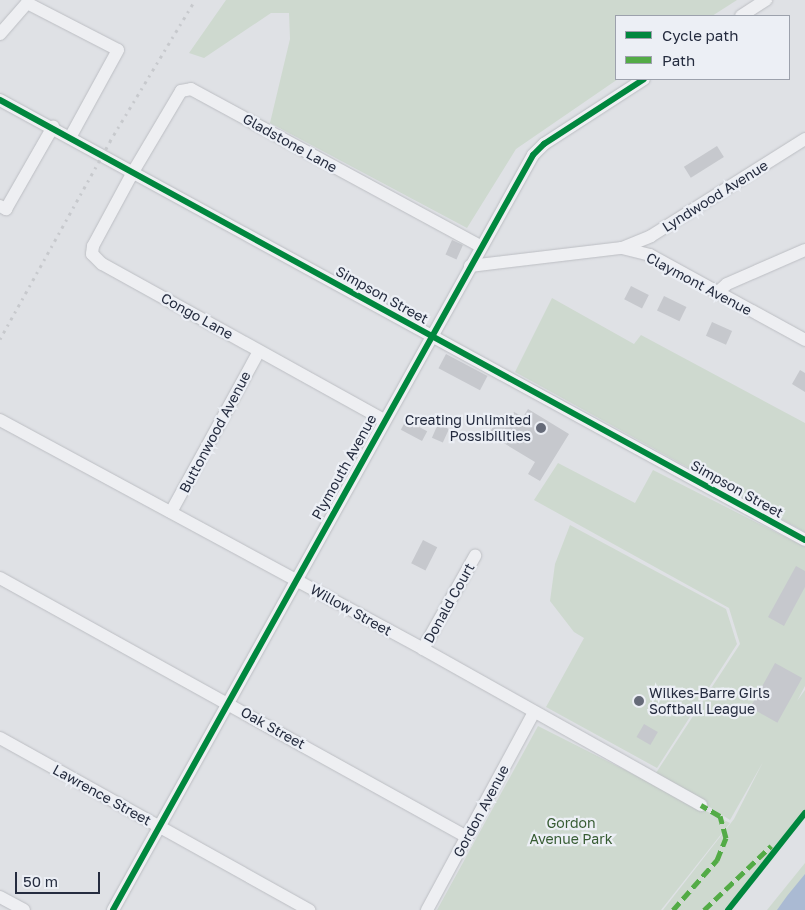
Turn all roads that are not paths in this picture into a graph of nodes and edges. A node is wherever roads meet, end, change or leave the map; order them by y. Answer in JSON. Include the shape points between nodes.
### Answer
{"nodes":[{"id":1,"x":766,"y":0,"type":"edge"},
{"id":2,"x":742,"y":15,"type":"edge"},
{"id":3,"x":0,"y":34,"type":"edge"},
{"id":4,"x":642,"y":80,"type":"edge"},
{"id":5,"x":0,"y":100,"type":"edge"},
{"id":6,"x":53,"y":127,"type":"junction"},
{"id":7,"x":71,"y":136,"type":"junction"},
{"id":8,"x":805,"y":138,"type":"edge"},
{"id":9,"x":133,"y":172,"type":"junction"},
{"id":10,"x":3,"y":208,"type":"edge"},
{"id":11,"x":480,"y":246,"type":"junction"},
{"id":12,"x":622,"y":248,"type":"junction"},
{"id":13,"x":805,"y":250,"type":"edge"},
{"id":14,"x":470,"y":266,"type":"junction"},
{"id":15,"x":717,"y":293,"type":"junction"},
{"id":16,"x":431,"y":336,"type":"junction"},
{"id":17,"x":805,"y":340,"type":"edge"},
{"id":18,"x":259,"y":351,"type":"junction"},
{"id":19,"x":0,"y":420,"type":"edge"},
{"id":20,"x":384,"y":420,"type":"junction"},
{"id":21,"x":171,"y":512,"type":"junction"},
{"id":22,"x":805,"y":540,"type":"edge"},
{"id":23,"x":475,"y":556,"type":"dead end"},
{"id":24,"x":0,"y":578,"type":"edge"},
{"id":25,"x":297,"y":580,"type":"junction"},
{"id":26,"x":423,"y":649,"type":"junction"},
{"id":27,"x":227,"y":703,"type":"junction"},
{"id":28,"x":534,"y":712,"type":"junction"},
{"id":29,"x":0,"y":738,"type":"edge"},
{"id":30,"x":701,"y":806,"type":"dead end"},
{"id":31,"x":159,"y":827,"type":"junction"},
{"id":32,"x":467,"y":837,"type":"junction"},
{"id":33,"x":0,"y":897,"type":"edge"},
{"id":34,"x":24,"y":910,"type":"edge"},
{"id":35,"x":113,"y":910,"type":"edge"},
{"id":36,"x":309,"y":910,"type":"edge"},
{"id":37,"x":427,"y":910,"type":"edge"}],
"edges":[{"from":1,"to":2,"type":"street"},
{"from":3,"to":7,"type":"street","via":[[27,3],[118,50]]},
{"from":4,"to":11,"type":"street","name":"Plymouth Avenue","via":[[544,144],[533,155]]},
{"from":5,"to":6,"type":"street","name":"Simpson Street"},
{"from":6,"to":7,"type":"street","name":"Simpson Street"},
{"from":6,"to":10,"type":"street"},
{"from":7,"to":9,"type":"street","name":"Simpson Street"},
{"from":8,"to":12,"type":"street","name":"Lyndwood Avenue","via":[[651,236]]},
{"from":9,"to":11,"type":"street","name":"Gladstone Lane","via":[[181,91],[190,89]]},
{"from":9,"to":16,"type":"street","name":"Simpson Street"},
{"from":9,"to":18,"type":"street","name":"Congo Lane","via":[[93,246],[92,254],[102,264]]},
{"from":11,"to":14,"type":"street","name":"Plymouth Avenue"},
{"from":12,"to":14,"type":"street","name":"Claymont Avenue"},
{"from":12,"to":15,"type":"street","name":"Claymont Avenue","via":[[650,255]]},
{"from":13,"to":15,"type":"street","via":[[727,284]]},
{"from":14,"to":16,"type":"street","name":"Plymouth Avenue"},
{"from":15,"to":17,"type":"street","name":"Claymont Avenue"},
{"from":16,"to":20,"type":"street","name":"Plymouth Avenue"},
{"from":16,"to":22,"type":"street","name":"Simpson Street"},
{"from":18,"to":20,"type":"street","name":"Congo Lane"},
{"from":18,"to":21,"type":"street","name":"Buttonwood Avenue"},
{"from":19,"to":21,"type":"street","name":"Willow Street"},
{"from":20,"to":25,"type":"street","name":"Plymouth Avenue"},
{"from":21,"to":25,"type":"street","name":"Willow Street"},
{"from":23,"to":26,"type":"street","name":"Donald Court"},
{"from":24,"to":27,"type":"street","name":"Oak Street"},
{"from":25,"to":26,"type":"street","name":"Willow Street"},
{"from":25,"to":27,"type":"street","name":"Plymouth Avenue"},
{"from":26,"to":28,"type":"street","name":"Willow Street"},
{"from":27,"to":31,"type":"street","name":"Plymouth Avenue"},
{"from":27,"to":32,"type":"street","name":"Oak Street"},
{"from":28,"to":30,"type":"street","name":"Willow Street"},
{"from":28,"to":32,"type":"street","name":"Gordon Avenue"},
{"from":29,"to":31,"type":"street","name":"Lawrence Street"},
{"from":31,"to":35,"type":"street","name":"Plymouth Avenue"},
{"from":31,"to":36,"type":"street","name":"Lawrence Street"},
{"from":32,"to":37,"type":"street","name":"Gordon Avenue"},
{"from":33,"to":34,"type":"street"}]}
